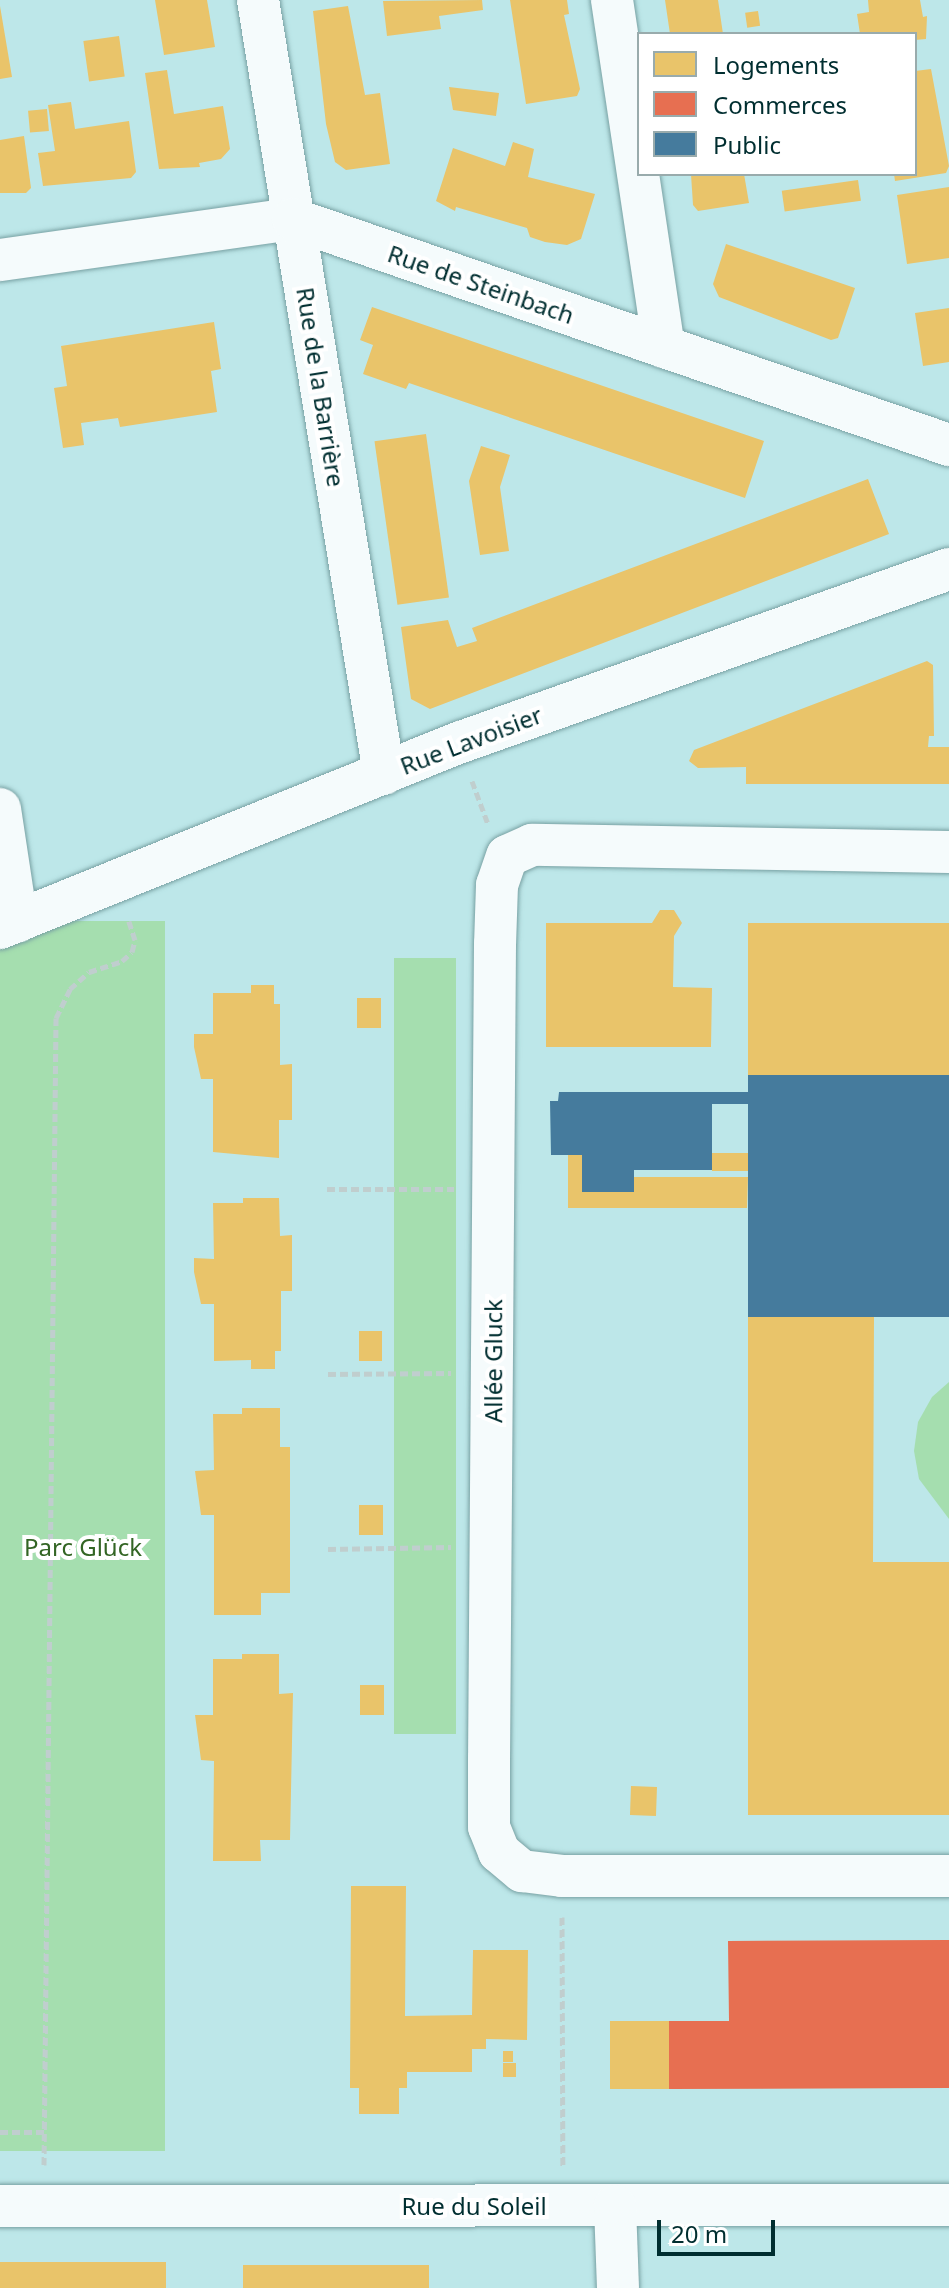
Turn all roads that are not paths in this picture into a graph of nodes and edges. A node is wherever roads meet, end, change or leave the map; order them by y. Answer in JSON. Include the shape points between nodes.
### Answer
{"nodes":[{"id":1,"x":258,"y":0,"type":"edge"},
{"id":2,"x":612,"y":0,"type":"edge"},
{"id":3,"x":637,"y":167,"type":"edge"},
{"id":4,"x":638,"y":176,"type":"edge"},
{"id":5,"x":293,"y":219,"type":"junction"},
{"id":6,"x":0,"y":260,"type":"edge"},
{"id":7,"x":664,"y":347,"type":"junction"},
{"id":8,"x":949,"y":445,"type":"edge"},
{"id":9,"x":949,"y":569,"type":"edge"},
{"id":10,"x":384,"y":774,"type":"junction"},
{"id":11,"x":0,"y":809,"type":"edge"},
{"id":12,"x":949,"y":852,"type":"edge"},
{"id":13,"x":8,"y":925,"type":"edge"},
{"id":14,"x":949,"y":1876,"type":"edge"},
{"id":15,"x":949,"y":2205,"type":"edge"},
{"id":16,"x":0,"y":2206,"type":"edge"},
{"id":17,"x":615,"y":2206,"type":"junction"},
{"id":18,"x":618,"y":2288,"type":"edge"}],
"edges":[{"from":1,"to":5,"type":"street","name":"Rue de la Barrière"},
{"from":2,"to":3,"type":"street"},
{"from":4,"to":7,"type":"street"},
{"from":5,"to":6,"type":"street","name":"Rue de Steinbach"},
{"from":5,"to":7,"type":"street","name":"Rue de Steinbach"},
{"from":5,"to":10,"type":"street","name":"Rue de la Barrière"},
{"from":7,"to":8,"type":"street","name":"Rue de Steinbach"},
{"from":9,"to":10,"type":"street","name":"Rue Lavoisier"},
{"from":10,"to":13,"type":"street","name":"Rue Lavoisier"},
{"from":11,"to":13,"type":"street"},
{"from":12,"to":14,"type":"street","name":"Allée Gluck","via":[[532,845],[507,856],[497,885],[489,1827],[499,1852],[522,1871],[562,1876]]},
{"from":15,"to":17,"type":"street","name":"Rue du Soleil"},
{"from":16,"to":17,"type":"street","name":"Rue du Soleil"},
{"from":17,"to":18,"type":"street"}]}
